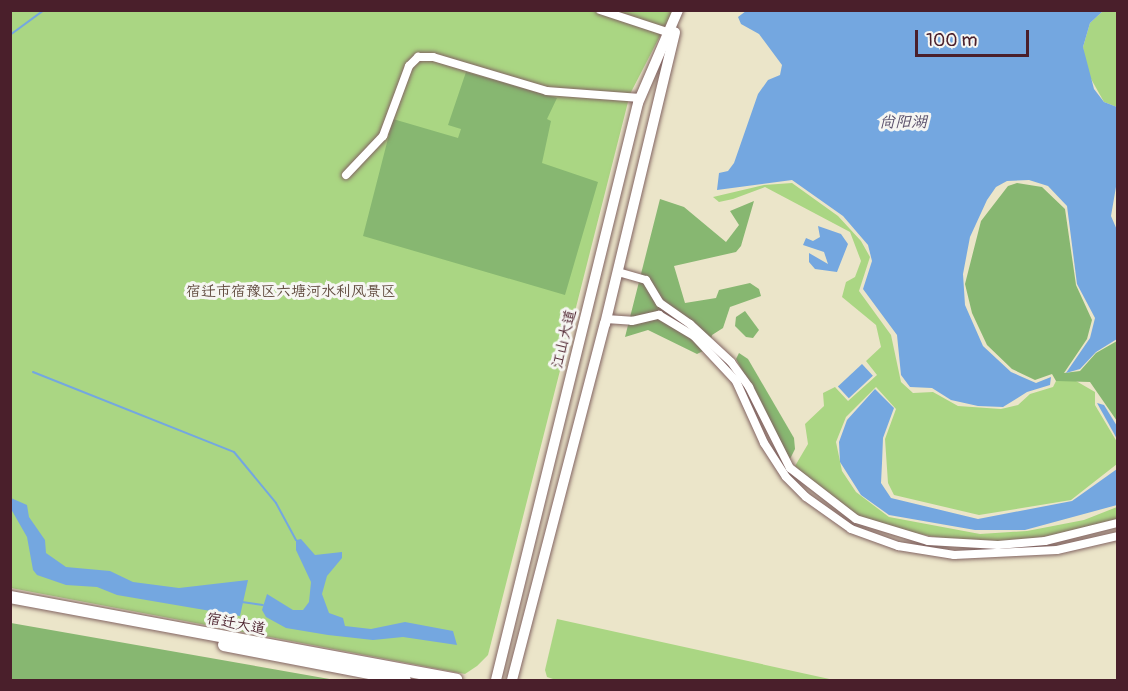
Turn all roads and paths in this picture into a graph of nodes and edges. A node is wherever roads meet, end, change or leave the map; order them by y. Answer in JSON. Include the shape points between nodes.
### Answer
{"nodes":[{"id":1,"x":600,"y":10,"type":"edge"},
{"id":2,"x":679,"y":10,"type":"edge"},
{"id":3,"x":670,"y":33,"type":"junction"},
{"id":4,"x":640,"y":98,"type":"junction"},
{"id":5,"x":346,"y":175,"type":"dead end"},
{"id":6,"x":618,"y":272,"type":"junction"},
{"id":7,"x":606,"y":319,"type":"junction"},
{"id":8,"x":1118,"y":523,"type":"edge"},
{"id":9,"x":1118,"y":536,"type":"edge"},
{"id":10,"x":10,"y":597,"type":"edge"},
{"id":11,"x":10,"y":604,"type":"edge"},
{"id":12,"x":405,"y":681,"type":"edge"},
{"id":13,"x":456,"y":681,"type":"edge"},
{"id":14,"x":496,"y":681,"type":"edge"},
{"id":15,"x":512,"y":681,"type":"edge"}],
"edges":[{"from":1,"to":3,"type":"street"},
{"from":2,"to":3,"type":"main road","name":"江山大道"},
{"from":2,"to":6,"type":"main road","name":"江山大道"},
{"from":3,"to":4,"type":"main road","name":"江山大道"},
{"from":4,"to":5,"type":"street","via":[[547,91],[433,57],[418,57],[409,66],[383,135]]},
{"from":4,"to":14,"type":"main road","name":"江山大道"},
{"from":6,"to":7,"type":"main road","name":"江山大道"},
{"from":6,"to":8,"type":"street","via":[[646,280],[660,303],[690,324],[730,362],[749,387],[790,468],[856,519],[909,537],[979,545],[1045,542]]},
{"from":7,"to":9,"type":"street","via":[[632,321],[659,315],[694,336],[736,381],[764,443],[786,477],[806,497],[851,529],[898,546],[954,555],[1057,550]]},
{"from":7,"to":15,"type":"main road","name":"江山大道"},
{"from":10,"to":13,"type":"main road","name":"宿迁大道"},
{"from":11,"to":12,"type":"main road","name":"宿迁大道"}]}
